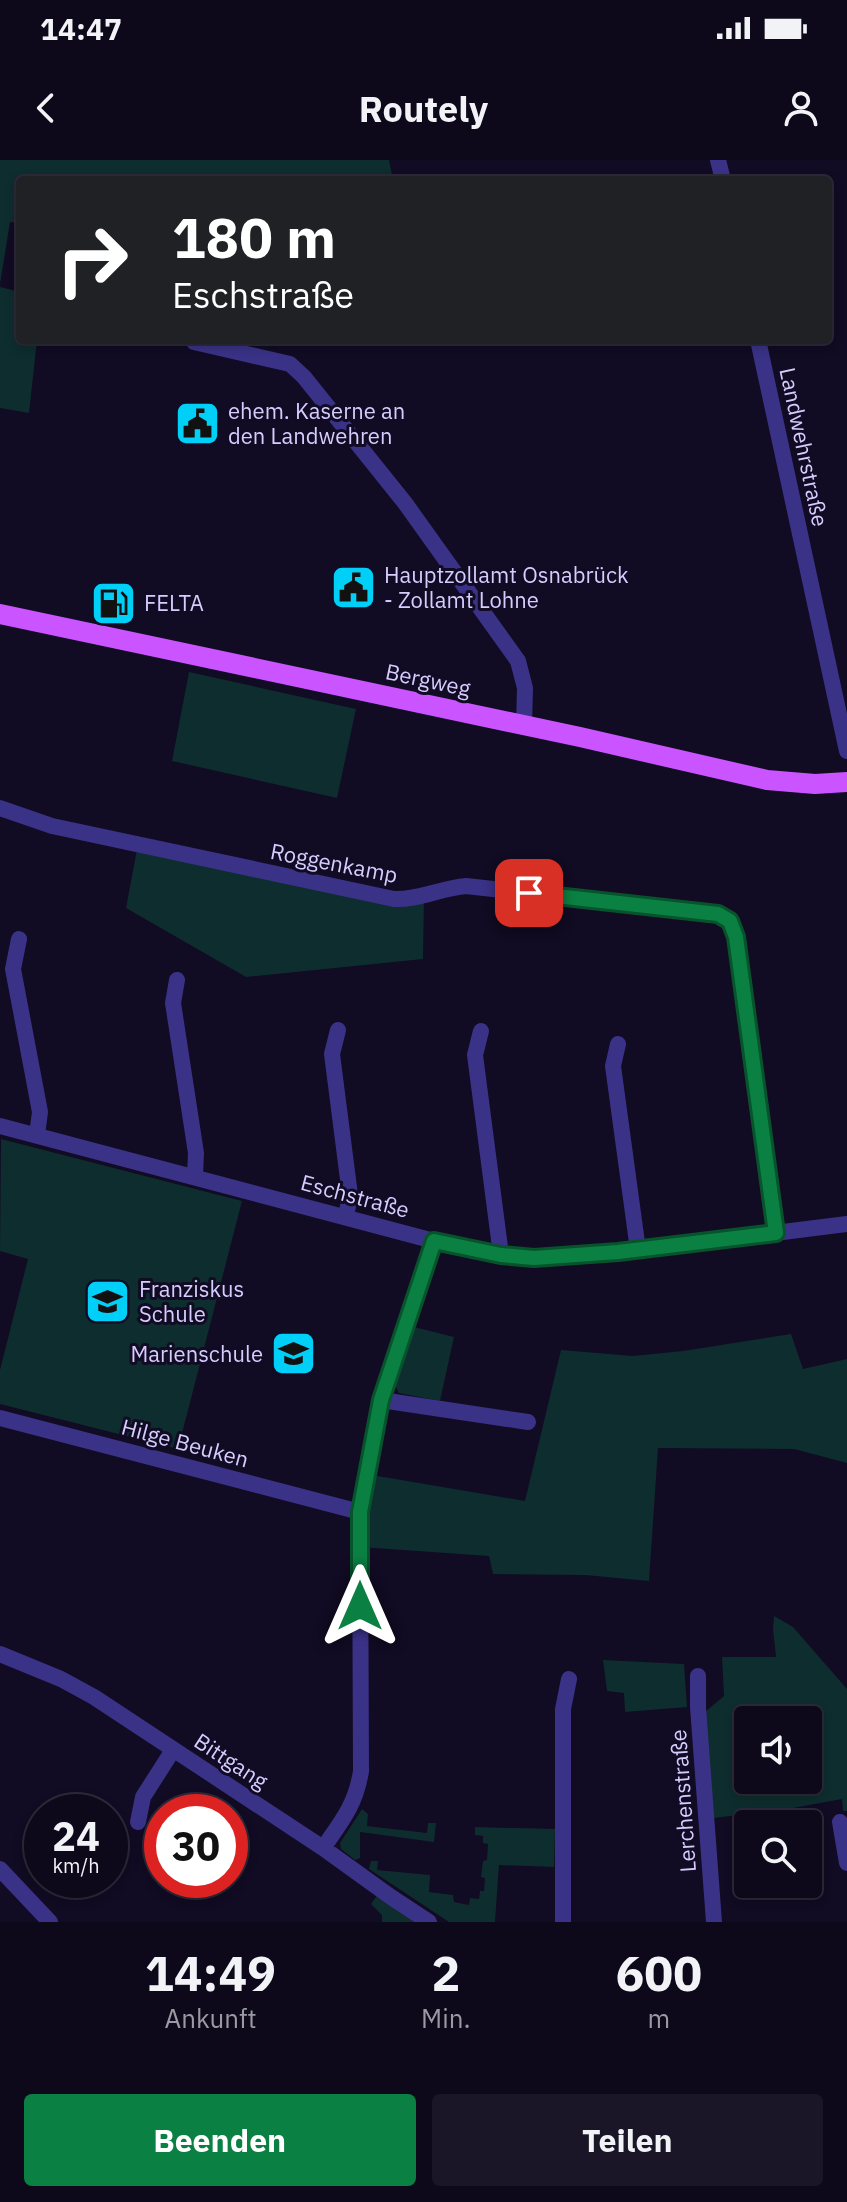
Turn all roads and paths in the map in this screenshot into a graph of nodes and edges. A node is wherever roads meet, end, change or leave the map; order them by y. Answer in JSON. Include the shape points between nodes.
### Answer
{"nodes":[{"id":1,"x":203,"y":344,"type":"edge"},
{"id":2,"x":759,"y":344,"type":"edge"},
{"id":3,"x":0,"y":614,"type":"edge"},
{"id":4,"x":840,"y":690,"type":"edge"},
{"id":5,"x":524,"y":725,"type":"junction"},
{"id":6,"x":847,"y":751,"type":"edge"},
{"id":7,"x":847,"y":782,"type":"edge"},
{"id":8,"x":0,"y":808,"type":"edge"},
{"id":9,"x":19,"y":939,"type":"dead end"},
{"id":10,"x":177,"y":980,"type":"dead end"},
{"id":11,"x":338,"y":1030,"type":"dead end"},
{"id":12,"x":481,"y":1031,"type":"dead end"},
{"id":13,"x":618,"y":1044,"type":"dead end"},
{"id":14,"x":0,"y":1126,"type":"edge"},
{"id":15,"x":37,"y":1135,"type":"junction"},
{"id":16,"x":195,"y":1176,"type":"junction"},
{"id":17,"x":346,"y":1217,"type":"junction"},
{"id":18,"x":847,"y":1224,"type":"edge"},
{"id":19,"x":776,"y":1233,"type":"junction"},
{"id":20,"x":434,"y":1241,"type":"junction"},
{"id":21,"x":638,"y":1250,"type":"junction"},
{"id":22,"x":501,"y":1255,"type":"junction"},
{"id":23,"x":381,"y":1400,"type":"junction"},
{"id":24,"x":0,"y":1418,"type":"edge"},
{"id":25,"x":528,"y":1422,"type":"dead end"},
{"id":26,"x":360,"y":1512,"type":"junction"},
{"id":27,"x":0,"y":1654,"type":"edge"},
{"id":28,"x":698,"y":1676,"type":"dead end"},
{"id":29,"x":569,"y":1679,"type":"dead end"},
{"id":30,"x":173,"y":1750,"type":"junction"},
{"id":31,"x":138,"y":1822,"type":"dead end"},
{"id":32,"x":840,"y":1822,"type":"dead end"},
{"id":33,"x":323,"y":1848,"type":"junction"},
{"id":34,"x":847,"y":1863,"type":"edge"},
{"id":35,"x":0,"y":1869,"type":"edge"},
{"id":36,"x":420,"y":1920,"type":"edge"},
{"id":37,"x":50,"y":1922,"type":"edge"},
{"id":38,"x":563,"y":1922,"type":"edge"},
{"id":39,"x":714,"y":1922,"type":"edge"}],
"edges":[{"from":1,"to":5,"type":"street","via":[[290,364],[304,377],[405,503],[518,661],[525,688]]},
{"from":2,"to":4,"type":"street","name":"Landwehrstraße"},
{"from":3,"to":5,"type":"main road","name":"Bergweg"},
{"from":4,"to":6,"type":"street","name":"Landwehrstraße"},
{"from":5,"to":7,"type":"main road","name":"Bergweg","via":[[767,780]]},
{"from":8,"to":19,"type":"street","name":"Roggenkamp","via":[[52,826],[394,899],[466,886],[718,914],[730,921],[736,937]]},
{"from":9,"to":15,"type":"street","via":[[13,969],[40,1112]]},
{"from":10,"to":16,"type":"street","via":[[173,1003]]},
{"from":11,"to":17,"type":"street","via":[[332,1054],[350,1195]]},
{"from":12,"to":22,"type":"street","via":[[475,1055]]},
{"from":13,"to":21,"type":"street","via":[[613,1066]]},
{"from":14,"to":15,"type":"street","name":"Eschstraße"},
{"from":15,"to":16,"type":"street","name":"Eschstraße"},
{"from":16,"to":17,"type":"street","name":"Eschstraße"},
{"from":17,"to":20,"type":"street","name":"Eschstraße"},
{"from":18,"to":19,"type":"street","name":"Eschstraße"},
{"from":19,"to":21,"type":"street","name":"Eschstraße"},
{"from":20,"to":22,"type":"street","name":"Eschstraße"},
{"from":20,"to":23,"type":"street"},
{"from":21,"to":22,"type":"street","name":"Eschstraße","via":[[534,1258]]},
{"from":23,"to":25,"type":"street"},
{"from":23,"to":26,"type":"street"},
{"from":24,"to":26,"type":"street","name":"Hilge Beuken"},
{"from":26,"to":33,"type":"street","via":[[361,1771],[353,1804]]},
{"from":27,"to":30,"type":"street","name":"Bittgang","via":[[94,1697]]},
{"from":28,"to":39,"type":"street","name":"Lerchenstraße"},
{"from":29,"to":38,"type":"street","via":[[563,1709]]},
{"from":30,"to":31,"type":"street","via":[[143,1797]]},
{"from":30,"to":33,"type":"street","name":"Bittgang"},
{"from":32,"to":34,"type":"street"},
{"from":33,"to":36,"type":"street","name":"Bittgang"},
{"from":35,"to":37,"type":"street"}]}
